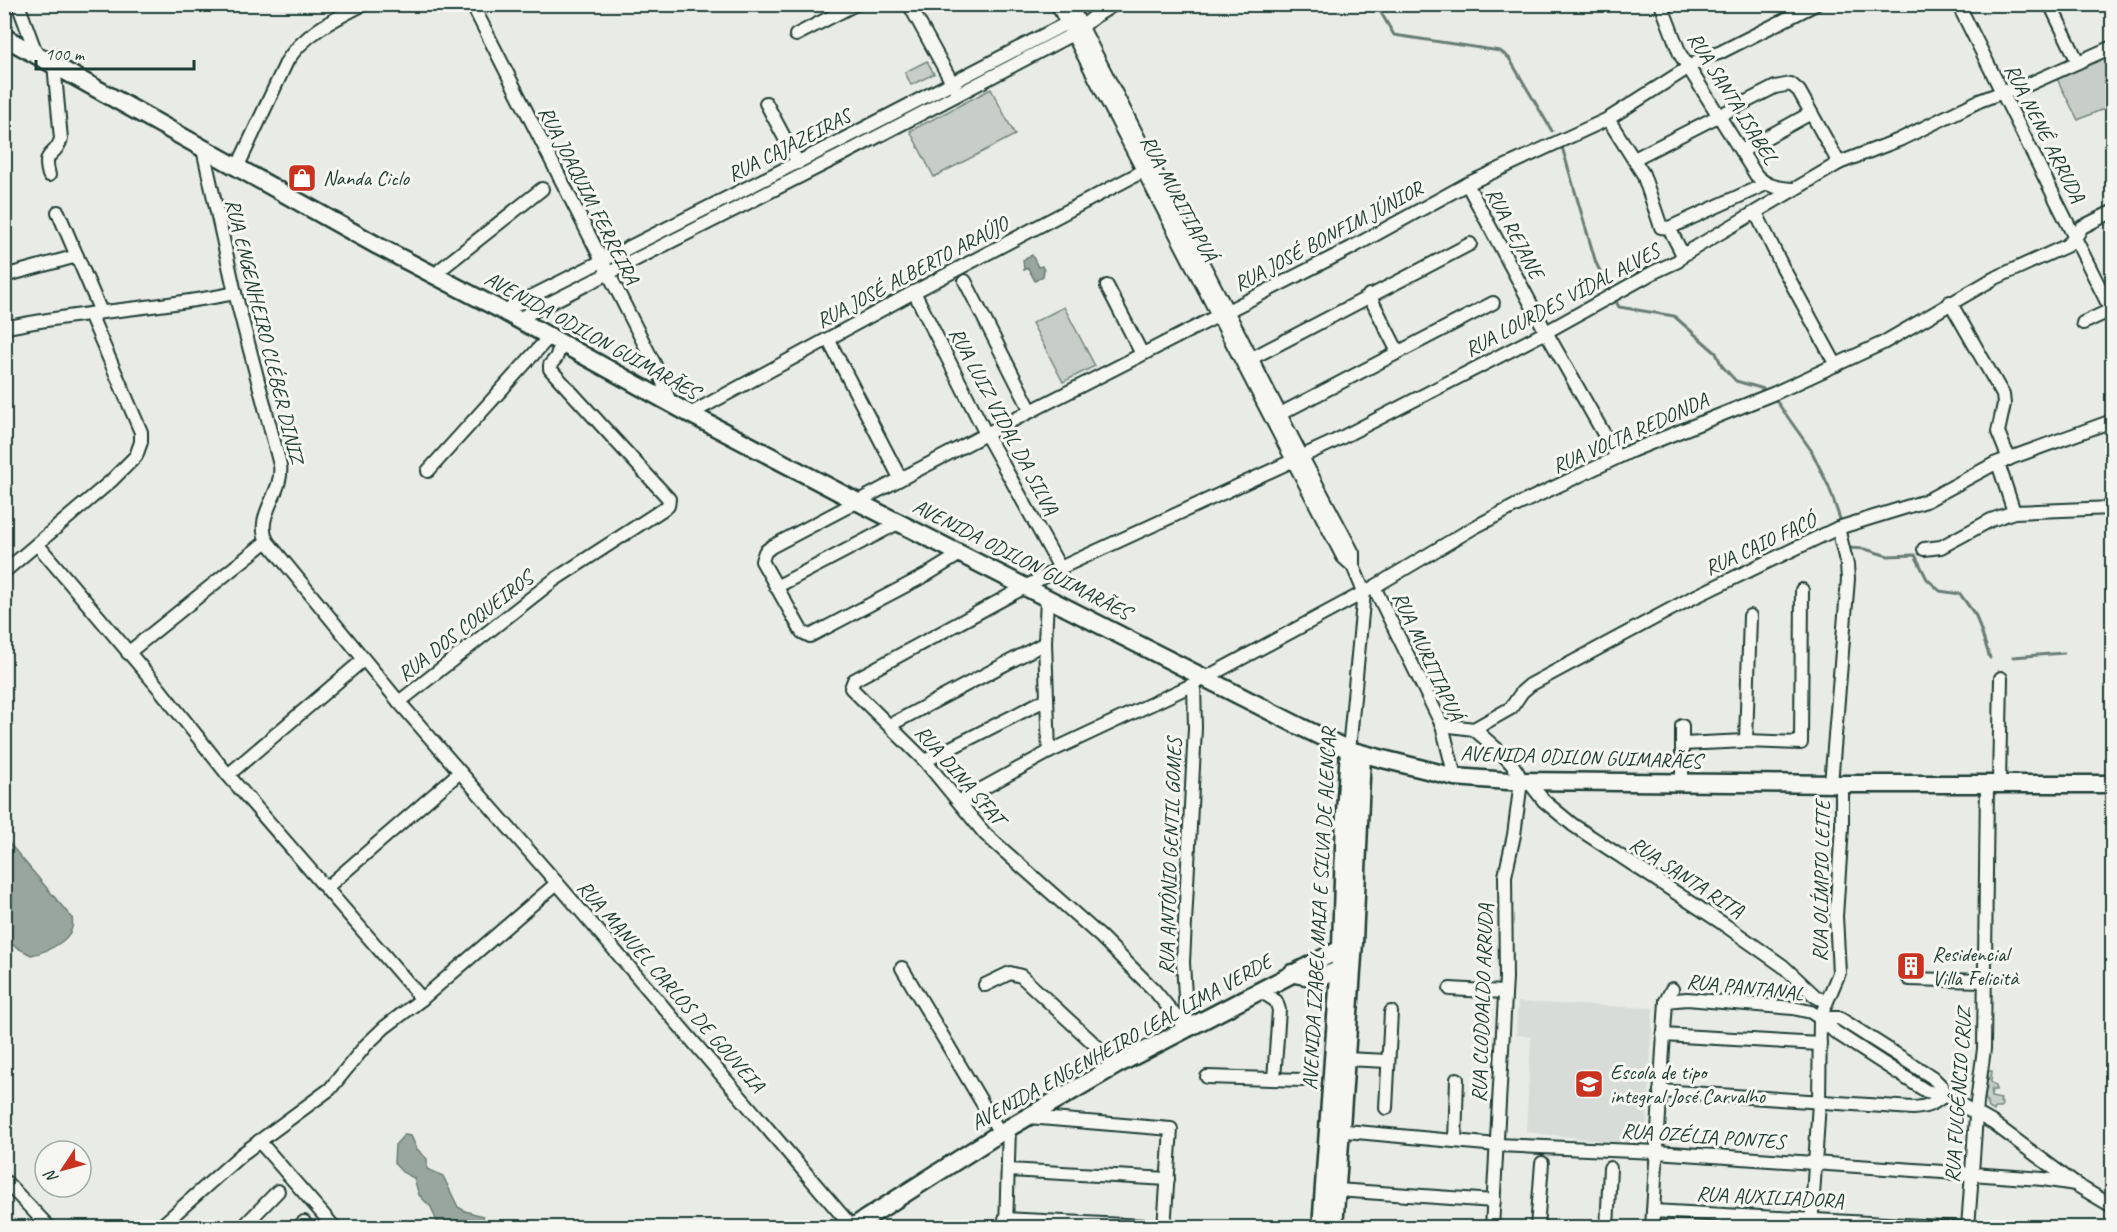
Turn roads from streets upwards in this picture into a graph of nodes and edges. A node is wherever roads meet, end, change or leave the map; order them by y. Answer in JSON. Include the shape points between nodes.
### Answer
{"nodes":[{"id":1,"x":18,"y":4,"type":"edge"},
{"id":2,"x":364,"y":4,"type":"edge"},
{"id":3,"x":472,"y":4,"type":"edge"},
{"id":4,"x":856,"y":4,"type":"edge"},
{"id":5,"x":909,"y":4,"type":"edge"},
{"id":6,"x":1057,"y":4,"type":"edge"},
{"id":7,"x":1070,"y":4,"type":"edge"},
{"id":8,"x":1115,"y":4,"type":"edge"},
{"id":9,"x":1661,"y":4,"type":"edge"},
{"id":10,"x":1816,"y":4,"type":"edge"},
{"id":11,"x":1958,"y":4,"type":"edge"},
{"id":12,"x":2050,"y":4,"type":"edge"},
{"id":13,"x":1075,"y":26,"type":"junction"},
{"id":14,"x":795,"y":35,"type":"dead end"},
{"id":15,"x":4,"y":37,"type":"edge"},
{"id":16,"x":2112,"y":47,"type":"edge"},
{"id":17,"x":36,"y":53,"type":"junction"},
{"id":18,"x":2078,"y":62,"type":"junction"},
{"id":19,"x":54,"y":64,"type":"junction"},
{"id":20,"x":1689,"y":69,"type":"junction"},
{"id":21,"x":951,"y":82,"type":"junction"},
{"id":22,"x":2003,"y":92,"type":"junction"},
{"id":23,"x":958,"y":95,"type":"junction"},
{"id":24,"x":766,"y":103,"type":"dead end"},
{"id":25,"x":1811,"y":112,"type":"junction"},
{"id":26,"x":1719,"y":116,"type":"junction"},
{"id":27,"x":1608,"y":119,"type":"junction"},
{"id":28,"x":203,"y":149,"type":"junction"},
{"id":29,"x":1742,"y":151,"type":"junction"},
{"id":30,"x":1634,"y":159,"type":"junction"},
{"id":31,"x":798,"y":163,"type":"junction"},
{"id":32,"x":1839,"y":163,"type":"junction"},
{"id":33,"x":237,"y":168,"type":"junction"},
{"id":34,"x":1148,"y":169,"type":"junction"},
{"id":35,"x":49,"y":175,"type":"dead end"},
{"id":36,"x":1467,"y":184,"type":"junction"},
{"id":37,"x":1766,"y":184,"type":"junction"},
{"id":38,"x":542,"y":189,"type":"dead end"},
{"id":39,"x":1792,"y":189,"type":"junction"},
{"id":40,"x":58,"y":212,"type":"dead end"},
{"id":41,"x":2112,"y":212,"type":"edge"},
{"id":42,"x":1756,"y":213,"type":"junction"},
{"id":43,"x":1670,"y":228,"type":"junction"},
{"id":44,"x":2076,"y":237,"type":"junction"},
{"id":45,"x":1470,"y":244,"type":"dead end"},
{"id":46,"x":1683,"y":255,"type":"junction"},
{"id":47,"x":77,"y":256,"type":"junction"},
{"id":48,"x":602,"y":263,"type":"junction"},
{"id":49,"x":608,"y":275,"type":"junction"},
{"id":50,"x":4,"y":276,"type":"edge"},
{"id":51,"x":436,"y":276,"type":"junction"},
{"id":52,"x":965,"y":280,"type":"dead end"},
{"id":53,"x":1107,"y":286,"type":"dead end"},
{"id":54,"x":914,"y":292,"type":"junction"},
{"id":55,"x":235,"y":293,"type":"junction"},
{"id":56,"x":1369,"y":295,"type":"junction"},
{"id":57,"x":1950,"y":302,"type":"junction"},
{"id":58,"x":1493,"y":303,"type":"dead end"},
{"id":59,"x":503,"y":311,"type":"junction"},
{"id":60,"x":2112,"y":311,"type":"edge"},
{"id":61,"x":96,"y":313,"type":"junction"},
{"id":62,"x":1223,"y":314,"type":"junction"},
{"id":63,"x":518,"y":319,"type":"junction"},
{"id":64,"x":2083,"y":324,"type":"dead end"},
{"id":65,"x":4,"y":328,"type":"edge"},
{"id":66,"x":1546,"y":332,"type":"junction"},
{"id":67,"x":828,"y":339,"type":"junction"},
{"id":68,"x":555,"y":340,"type":"junction"},
{"id":69,"x":1398,"y":352,"type":"junction"},
{"id":70,"x":1142,"y":354,"type":"junction"},
{"id":71,"x":1252,"y":358,"type":"junction"},
{"id":72,"x":1836,"y":365,"type":"junction"},
{"id":73,"x":670,"y":403,"type":"junction"},
{"id":74,"x":1031,"y":411,"type":"junction"},
{"id":75,"x":690,"y":414,"type":"junction"},
{"id":76,"x":1280,"y":414,"type":"junction"},
{"id":77,"x":2112,"y":421,"type":"edge"},
{"id":78,"x":986,"y":434,"type":"junction"},
{"id":79,"x":1617,"y":457,"type":"junction"},
{"id":80,"x":1296,"y":458,"type":"junction"},
{"id":81,"x":2004,"y":461,"type":"junction"},
{"id":82,"x":428,"y":471,"type":"dead end"},
{"id":83,"x":900,"y":478,"type":"junction"},
{"id":84,"x":856,"y":501,"type":"junction"},
{"id":85,"x":2112,"y":508,"type":"edge"},
{"id":86,"x":2014,"y":512,"type":"junction"},
{"id":87,"x":900,"y":522,"type":"junction"},
{"id":88,"x":1838,"y":528,"type":"junction"},
{"id":89,"x":267,"y":541,"type":"junction"},
{"id":90,"x":37,"y":544,"type":"junction"},
{"id":91,"x":1924,"y":549,"type":"dead end"},
{"id":92,"x":962,"y":554,"type":"junction"},
{"id":93,"x":1060,"y":568,"type":"junction"},
{"id":94,"x":4,"y":572,"type":"edge"},
{"id":95,"x":1027,"y":586,"type":"junction"},
{"id":96,"x":776,"y":587,"type":"junction"},
{"id":97,"x":1369,"y":590,"type":"junction"},
{"id":98,"x":1802,"y":590,"type":"dead end"},
{"id":99,"x":1047,"y":597,"type":"junction"},
{"id":100,"x":1750,"y":616,"type":"dead end"},
{"id":101,"x":1045,"y":643,"type":"junction"},
{"id":102,"x":128,"y":653,"type":"junction"},
{"id":103,"x":363,"y":660,"type":"junction"},
{"id":104,"x":2001,"y":678,"type":"dead end"},
{"id":105,"x":1200,"y":681,"type":"junction"},
{"id":106,"x":1047,"y":699,"type":"junction"},
{"id":107,"x":399,"y":702,"type":"junction"},
{"id":108,"x":890,"y":725,"type":"junction"},
{"id":109,"x":1442,"y":725,"type":"junction"},
{"id":110,"x":1682,"y":726,"type":"dead end"},
{"id":111,"x":1474,"y":729,"type":"junction"},
{"id":112,"x":1746,"y":741,"type":"junction"},
{"id":113,"x":1682,"y":744,"type":"junction"},
{"id":114,"x":1049,"y":752,"type":"junction"},
{"id":115,"x":1356,"y":752,"type":"junction"},
{"id":116,"x":925,"y":761,"type":"junction"},
{"id":117,"x":460,"y":772,"type":"junction"},
{"id":118,"x":228,"y":775,"type":"junction"},
{"id":119,"x":1455,"y":777,"type":"junction"},
{"id":120,"x":1525,"y":781,"type":"junction"},
{"id":121,"x":1682,"y":783,"type":"junction"},
{"id":122,"x":1836,"y":784,"type":"junction"},
{"id":123,"x":1993,"y":784,"type":"junction"},
{"id":124,"x":2112,"y":784,"type":"edge"},
{"id":125,"x":960,"y":801,"type":"junction"},
{"id":126,"x":557,"y":883,"type":"junction"},
{"id":127,"x":326,"y":888,"type":"junction"},
{"id":128,"x":1347,"y":945,"type":"junction"},
{"id":129,"x":1345,"y":966,"type":"junction"},
{"id":130,"x":902,"y":968,"type":"dead end"},
{"id":131,"x":1292,"y":974,"type":"junction"},
{"id":132,"x":1909,"y":979,"type":"dead end"},
{"id":133,"x":1984,"y":981,"type":"junction"},
{"id":134,"x":985,"y":986,"type":"dead end"},
{"id":135,"x":1450,"y":989,"type":"dead end"},
{"id":136,"x":1260,"y":991,"type":"junction"},
{"id":137,"x":1503,"y":992,"type":"junction"},
{"id":138,"x":422,"y":999,"type":"junction"},
{"id":139,"x":1826,"y":1002,"type":"junction"},
{"id":140,"x":1391,"y":1012,"type":"dead end"},
{"id":141,"x":1820,"y":1018,"type":"junction"},
{"id":142,"x":1187,"y":1030,"type":"junction"},
{"id":143,"x":1664,"y":1035,"type":"junction"},
{"id":144,"x":1820,"y":1044,"type":"junction"},
{"id":145,"x":1345,"y":1059,"type":"junction"},
{"id":146,"x":1388,"y":1060,"type":"junction"},
{"id":147,"x":1117,"y":1065,"type":"junction"},
{"id":148,"x":1207,"y":1077,"type":"dead end"},
{"id":149,"x":1274,"y":1079,"type":"junction"},
{"id":150,"x":1457,"y":1079,"type":"dead end"},
{"id":151,"x":1302,"y":1080,"type":"dead end"},
{"id":152,"x":1660,"y":1091,"type":"junction"},
{"id":153,"x":1944,"y":1095,"type":"junction"},
{"id":154,"x":1819,"y":1102,"type":"junction"},
{"id":155,"x":1386,"y":1108,"type":"dead end"},
{"id":156,"x":1977,"y":1113,"type":"junction"},
{"id":157,"x":1026,"y":1117,"type":"junction"},
{"id":158,"x":1004,"y":1130,"type":"junction"},
{"id":159,"x":1334,"y":1130,"type":"junction"},
{"id":160,"x":259,"y":1141,"type":"junction"},
{"id":161,"x":1455,"y":1141,"type":"junction"},
{"id":162,"x":1497,"y":1145,"type":"junction"},
{"id":163,"x":1656,"y":1152,"type":"junction"},
{"id":164,"x":1542,"y":1163,"type":"dead end"},
{"id":165,"x":1816,"y":1163,"type":"junction"},
{"id":166,"x":1610,"y":1168,"type":"dead end"},
{"id":167,"x":1008,"y":1170,"type":"junction"},
{"id":168,"x":1973,"y":1174,"type":"junction"},
{"id":169,"x":1167,"y":1179,"type":"junction"},
{"id":170,"x":4,"y":1180,"type":"edge"},
{"id":171,"x":2075,"y":1184,"type":"junction"},
{"id":172,"x":1336,"y":1190,"type":"junction"},
{"id":173,"x":278,"y":1191,"type":"dead end"},
{"id":174,"x":1494,"y":1200,"type":"junction"},
{"id":175,"x":2112,"y":1206,"type":"edge"},
{"id":176,"x":1329,"y":1207,"type":"junction"},
{"id":177,"x":1653,"y":1211,"type":"junction"},
{"id":178,"x":1006,"y":1223,"type":"edge"},
{"id":179,"x":1811,"y":1223,"type":"edge"},
{"id":180,"x":50,"y":1227,"type":"edge"},
{"id":181,"x":159,"y":1227,"type":"edge"},
{"id":182,"x":243,"y":1227,"type":"edge"},
{"id":183,"x":256,"y":1227,"type":"edge"},
{"id":184,"x":336,"y":1227,"type":"edge"},
{"id":185,"x":852,"y":1227,"type":"edge"},
{"id":186,"x":1164,"y":1227,"type":"edge"},
{"id":187,"x":1322,"y":1227,"type":"edge"},
{"id":188,"x":1334,"y":1227,"type":"edge"},
{"id":189,"x":1492,"y":1227,"type":"edge"},
{"id":190,"x":1537,"y":1227,"type":"edge"},
{"id":191,"x":1606,"y":1227,"type":"edge"},
{"id":192,"x":1652,"y":1227,"type":"edge"},
{"id":193,"x":1958,"y":1227,"type":"edge"},
{"id":194,"x":1968,"y":1227,"type":"edge"}],
"edges":[{"from":1,"to":17,"type":"street"},
{"from":2,"to":33,"type":"street","via":[[315,31],[293,51]]},
{"from":3,"to":48,"type":"street","name":"RUA JOAQUIM FERREIRA"},
{"from":4,"to":14,"type":"street"},
{"from":5,"to":21,"type":"street"},
{"from":6,"to":13,"type":"street","name":"RUA MURITIAPUÁ"},
{"from":7,"to":13,"type":"street","name":"RUA MURITIAPUÁ"},
{"from":8,"to":13,"type":"street","name":"RUA CAJAZEIRAS"},
{"from":9,"to":20,"type":"street","name":"RUA SANTA ISABEL"},
{"from":10,"to":20,"type":"street","name":"RUA JOSÉ BONFIM JÚNIOR","via":[[1705,57]]},
{"from":11,"to":22,"type":"street","name":"RUA NENÊ ARRUDA"},
{"from":12,"to":18,"type":"street"},
{"from":13,"to":21,"type":"street","name":"RUA CAJAZEIRAS"},
{"from":13,"to":23,"type":"street","name":"RUA CAJAZEIRAS"},
{"from":13,"to":34,"type":"street","name":"RUA MURITIAPUÁ"},
{"from":15,"to":17,"type":"street","name":"AVENIDA ODILON GUIMARÃES"},
{"from":16,"to":18,"type":"street","name":"RUA LOURDES VÍDAL ALVES"},
{"from":17,"to":19,"type":"street","name":"AVENIDA ODILON GUIMARÃES"},
{"from":18,"to":22,"type":"street","name":"RUA LOURDES VÍDAL ALVES"},
{"from":19,"to":28,"type":"street","name":"AVENIDA ODILON GUIMARÃES"},
{"from":19,"to":35,"type":"street","via":[[61,139],[45,162]]},
{"from":20,"to":26,"type":"street","name":"RUA SANTA ISABEL"},
{"from":20,"to":27,"type":"street","name":"RUA JOSÉ BONFIM JÚNIOR"},
{"from":21,"to":23,"type":"street"},
{"from":21,"to":31,"type":"street","name":"RUA CAJAZEIRAS"},
{"from":22,"to":32,"type":"street","name":"RUA LOURDES VÍDAL ALVES"},
{"from":22,"to":44,"type":"street","name":"RUA NENÊ ARRUDA"},
{"from":23,"to":49,"type":"street","name":"RUA CAJAZEIRAS"},
{"from":24,"to":31,"type":"street"},
{"from":25,"to":26,"type":"street","via":[[1791,84]]},
{"from":25,"to":29,"type":"street"},
{"from":25,"to":32,"type":"street"},
{"from":26,"to":29,"type":"street","name":"RUA SANTA ISABEL"},
{"from":26,"to":30,"type":"street"},
{"from":27,"to":30,"type":"street"},
{"from":27,"to":36,"type":"street","name":"RUA JOSÉ BONFIM JÚNIOR"},
{"from":28,"to":33,"type":"street","name":"AVENIDA ODILON GUIMARÃES"},
{"from":28,"to":55,"type":"street","name":"RUA ENGENHEIRO CLÉBER DINIZ"},
{"from":29,"to":37,"type":"street","name":"RUA SANTA ISABEL","via":[[1755,175]]},
{"from":30,"to":43,"type":"street","via":[[1648,185],[1659,222]]},
{"from":31,"to":48,"type":"street","name":"RUA CAJAZEIRAS"},
{"from":32,"to":39,"type":"street","name":"RUA LOURDES VÍDAL ALVES"},
{"from":33,"to":51,"type":"street","name":"AVENIDA ODILON GUIMARÃES"},
{"from":34,"to":54,"type":"street","name":"RUA JOSÉ ALBERTO ARAÚJO"},
{"from":34,"to":62,"type":"street","name":"RUA MURITIAPUÁ"},
{"from":36,"to":62,"type":"street","name":"RUA JOSÉ BONFIM JÚNIOR"},
{"from":36,"to":66,"type":"street","name":"RUA REJANE"},
{"from":37,"to":39,"type":"street","name":"RUA SANTA ISABEL"},
{"from":37,"to":43,"type":"street"},
{"from":38,"to":51,"type":"street"},
{"from":39,"to":42,"type":"street","name":"RUA LOURDES VÍDAL ALVES"},
{"from":40,"to":47,"type":"street"},
{"from":41,"to":44,"type":"street","name":"RUA VOLTA REDONDA","via":[[2082,227]]},
{"from":42,"to":46,"type":"street","name":"RUA LOURDES VÍDAL ALVES"},
{"from":42,"to":72,"type":"street"},
{"from":43,"to":46,"type":"street"},
{"from":44,"to":57,"type":"street","name":"RUA VOLTA REDONDA","via":[[2066,246]]},
{"from":44,"to":60,"type":"street","name":"RUA NENÊ ARRUDA"},
{"from":45,"to":56,"type":"street"},
{"from":46,"to":66,"type":"street","name":"RUA LOURDES VÍDAL ALVES"},
{"from":47,"to":50,"type":"street"},
{"from":47,"to":61,"type":"street"},
{"from":48,"to":49,"type":"street","name":"RUA JOAQUIM FERREIRA"},
{"from":48,"to":59,"type":"street","name":"RUA CAJAZEIRAS"},
{"from":49,"to":63,"type":"street","name":"RUA CAJAZEIRAS"},
{"from":49,"to":73,"type":"street","name":"RUA JOAQUIM FERREIRA"},
{"from":51,"to":59,"type":"street","name":"AVENIDA ODILON GUIMARÃES"},
{"from":52,"to":74,"type":"street"},
{"from":53,"to":70,"type":"street"},
{"from":54,"to":67,"type":"street","name":"RUA JOSÉ ALBERTO ARAÚJO"},
{"from":54,"to":78,"type":"street","name":"RUA LUIZ VIDAL DA SILVA"},
{"from":55,"to":61,"type":"street"},
{"from":55,"to":89,"type":"street","name":"RUA ENGENHEIRO CLÉBER DINIZ","via":[[281,473],[263,520]]},
{"from":56,"to":69,"type":"street"},
{"from":56,"to":71,"type":"street"},
{"from":57,"to":72,"type":"street","name":"RUA VOLTA REDONDA","via":[[1883,343]]},
{"from":57,"to":81,"type":"street","via":[[2003,395],[1998,432]]},
{"from":58,"to":69,"type":"street"},
{"from":59,"to":63,"type":"street","name":"AVENIDA ODILON GUIMARÃES"},
{"from":60,"to":64,"type":"street"},
{"from":61,"to":65,"type":"street"},
{"from":61,"to":90,"type":"street","via":[[141,432],[140,448],[111,481]]},
{"from":62,"to":70,"type":"street","name":"RUA JOSÉ BONFIM JÚNIOR"},
{"from":62,"to":71,"type":"street","name":"RUA MURITIAPUÁ"},
{"from":62,"to":80,"type":"street","name":"RUA MURITIAPUÁ"},
{"from":63,"to":68,"type":"street","name":"AVENIDA ODILON GUIMARÃES"},
{"from":66,"to":79,"type":"street","name":"RUA REJANE"},
{"from":66,"to":80,"type":"street","name":"RUA LOURDES VÍDAL ALVES"},
{"from":67,"to":75,"type":"street","name":"RUA JOSÉ ALBERTO ARAÚJO"},
{"from":67,"to":83,"type":"street"},
{"from":68,"to":73,"type":"street","name":"AVENIDA ODILON GUIMARÃES"},
{"from":68,"to":82,"type":"street"},
{"from":68,"to":107,"type":"street","name":"RUA DOS COQUEIROS","via":[[556,358],[550,369],[669,499],[668,506],[554,580]]},
{"from":69,"to":76,"type":"street"},
{"from":70,"to":74,"type":"street","name":"RUA JOSÉ BONFIM JÚNIOR"},
{"from":71,"to":76,"type":"street","name":"RUA MURITIAPUÁ"},
{"from":72,"to":79,"type":"street","name":"RUA VOLTA REDONDA"},
{"from":73,"to":75,"type":"street","name":"AVENIDA ODILON GUIMARÃES"},
{"from":74,"to":78,"type":"street","name":"RUA JOSÉ BONFIM JÚNIOR"},
{"from":75,"to":84,"type":"street","name":"AVENIDA ODILON GUIMARÃES"},
{"from":76,"to":80,"type":"street","name":"RUA MURITIAPUÁ"},
{"from":77,"to":81,"type":"street","name":"RUA CAIO FACÓ"},
{"from":78,"to":83,"type":"street","name":"RUA JOSÉ BONFIM JÚNIOR"},
{"from":78,"to":93,"type":"street","name":"RUA LUIZ VIDAL DA SILVA"},
{"from":79,"to":97,"type":"street","name":"RUA VOLTA REDONDA","via":[[1473,528]]},
{"from":80,"to":93,"type":"street","name":"RUA LOURDES VÍDAL ALVES"},
{"from":80,"to":97,"type":"street","name":"RUA MURITIAPUÁ","via":[[1342,557]]},
{"from":81,"to":86,"type":"street"},
{"from":81,"to":88,"type":"street","name":"RUA CAIO FACÓ","via":[[1926,501]]},
{"from":83,"to":84,"type":"street","name":"RUA JOSÉ BONFIM JÚNIOR"},
{"from":84,"to":87,"type":"street","name":"AVENIDA ODILON GUIMARÃES"},
{"from":84,"to":96,"type":"street","name":"RUA JOSÉ BONFIM JÚNIOR","via":[[771,547],[762,556]]},
{"from":85,"to":86,"type":"street"},
{"from":86,"to":91,"type":"street","via":[[1941,547]]},
{"from":87,"to":92,"type":"street","name":"AVENIDA ODILON GUIMARÃES"},
{"from":87,"to":96,"type":"street"},
{"from":88,"to":111,"type":"street","name":"RUA CAIO FACÓ","via":[[1617,636],[1530,685],[1511,708]]},
{"from":88,"to":122,"type":"street","name":"RUA OLÍMPIO LEITE","via":[[1847,565],[1847,589]]},
{"from":89,"to":102,"type":"street"},
{"from":89,"to":103,"type":"street"},
{"from":90,"to":94,"type":"street"},
{"from":90,"to":102,"type":"street"},
{"from":92,"to":95,"type":"street","name":"AVENIDA ODILON GUIMARÃES"},
{"from":92,"to":96,"type":"street","via":[[814,635],[802,632]]},
{"from":93,"to":95,"type":"street","name":"RUA LOURDES VÍDAL ALVES"},
{"from":95,"to":99,"type":"street","name":"AVENIDA ODILON GUIMARÃES"},
{"from":95,"to":108,"type":"street","name":"RUA DINA SFAT","via":[[854,680],[851,688]]},
{"from":97,"to":105,"type":"street","name":"RUA VOLTA REDONDA"},
{"from":97,"to":109,"type":"street","name":"RUA MURITIAPUÁ"},
{"from":97,"to":115,"type":"street","name":"AVENIDA IZABEL MAIA E SILVA DE ALENCAR"},
{"from":98,"to":112,"type":"street","via":[[1801,743]]},
{"from":99,"to":101,"type":"street"},
{"from":99,"to":105,"type":"street","name":"AVENIDA ODILON GUIMARÃES"},
{"from":100,"to":112,"type":"street"},
{"from":101,"to":106,"type":"street"},
{"from":101,"to":108,"type":"street"},
{"from":102,"to":118,"type":"street"},
{"from":103,"to":107,"type":"street"},
{"from":103,"to":118,"type":"street"},
{"from":104,"to":123,"type":"street","name":"RUA FULGÊNCIO CRUZ"},
{"from":105,"to":114,"type":"street","name":"RUA VOLTA REDONDA"},
{"from":105,"to":115,"type":"street","name":"AVENIDA ODILON GUIMARÃES"},
{"from":105,"to":142,"type":"street","name":"RUA ANTÔNIO GENTIL GOMES","via":[[1183,962]]},
{"from":106,"to":114,"type":"street"},
{"from":106,"to":116,"type":"street"},
{"from":107,"to":117,"type":"street"},
{"from":108,"to":116,"type":"street","name":"RUA DINA SFAT"},
{"from":109,"to":111,"type":"street"},
{"from":109,"to":119,"type":"street","name":"RUA MURITIAPUÁ"},
{"from":110,"to":113,"type":"street"},
{"from":111,"to":120,"type":"street","name":"RUA MURITIAPUÁ"},
{"from":112,"to":113,"type":"street"},
{"from":113,"to":121,"type":"street"},
{"from":114,"to":125,"type":"street","name":"RUA VOLTA REDONDA"},
{"from":115,"to":119,"type":"street","name":"AVENIDA ODILON GUIMARÃES"},
{"from":115,"to":128,"type":"street","name":"AVENIDA IZABEL MAIA E SILVA DE ALENCAR"},
{"from":116,"to":125,"type":"street","name":"RUA DINA SFAT"},
{"from":117,"to":126,"type":"street","name":"RUA MANUEL CARLOS DE GOUVEIA"},
{"from":117,"to":127,"type":"street"},
{"from":118,"to":127,"type":"street"},
{"from":119,"to":120,"type":"street","name":"AVENIDA ODILON GUIMARÃES"},
{"from":120,"to":121,"type":"street","name":"AVENIDA ODILON GUIMARÃES"},
{"from":120,"to":137,"type":"street","name":"RUA CLODOALDO ARRUDA","via":[[1505,876]]},
{"from":120,"to":139,"type":"street","name":"RUA SANTA RITA","via":[[1573,825],[1722,923]]},
{"from":121,"to":122,"type":"street","name":"AVENIDA ODILON GUIMARÃES"},
{"from":122,"to":123,"type":"street","name":"AVENIDA ODILON GUIMARÃES"},
{"from":122,"to":139,"type":"street","name":"RUA OLÍMPIO LEITE","via":[[1842,827],[1836,916],[1839,973]]},
{"from":123,"to":124,"type":"street","name":"AVENIDA ODILON GUIMARÃES"},
{"from":123,"to":133,"type":"street","name":"RUA FULGÊNCIO CRUZ"},
{"from":125,"to":142,"type":"street","name":"RUA DINA SFAT","via":[[986,834],[1101,937]]},
{"from":126,"to":138,"type":"street"},
{"from":126,"to":185,"type":"street","name":"RUA MANUEL CARLOS DE GOUVEIA"},
{"from":127,"to":138,"type":"street"},
{"from":128,"to":129,"type":"street","name":"AVENIDA IZABEL MAIA E SILVA DE ALENCAR"},
{"from":128,"to":131,"type":"street","name":"AVENIDA ENGENHEIRO LEAL LIMA VERDE"},
{"from":129,"to":131,"type":"street","name":"AVENIDA ENGENHEIRO LEAL LIMA VERDE","via":[[1318,978]]},
{"from":129,"to":145,"type":"street","name":"AVENIDA IZABEL MAIA E SILVA DE ALENCAR"},
{"from":129,"to":159,"type":"street","name":"AVENIDA IZABEL MAIA E SILVA DE ALENCAR"},
{"from":130,"to":158,"type":"street"},
{"from":131,"to":136,"type":"street","name":"AVENIDA ENGENHEIRO LEAL LIMA VERDE"},
{"from":132,"to":133,"type":"street"},
{"from":133,"to":156,"type":"street","name":"RUA FULGÊNCIO CRUZ","via":[[1984,1049]]},
{"from":134,"to":147,"type":"street","via":[[1010,973],[1021,976]]},
{"from":135,"to":137,"type":"street"},
{"from":136,"to":142,"type":"street","name":"AVENIDA ENGENHEIRO LEAL LIMA VERDE"},
{"from":136,"to":149,"type":"street","via":[[1276,1001],[1279,1010]]},
{"from":137,"to":162,"type":"street","name":"RUA CLODOALDO ARRUDA"},
{"from":138,"to":160,"type":"street","via":[[373,1039],[330,1089]]},
{"from":139,"to":141,"type":"street","name":"RUA OLÍMPIO LEITE"},
{"from":140,"to":146,"type":"street"},
{"from":141,"to":143,"type":"street","name":"RUA PANTANAL","via":[[1793,1008],[1669,995]]},
{"from":141,"to":144,"type":"street","name":"RUA OLÍMPIO LEITE"},
{"from":141,"to":153,"type":"street","via":[[1835,1032],[1926,1091]]},
{"from":142,"to":147,"type":"street","name":"AVENIDA ENGENHEIRO LEAL LIMA VERDE"},
{"from":143,"to":144,"type":"street"},
{"from":143,"to":152,"type":"street"},
{"from":144,"to":154,"type":"street","name":"RUA OLÍMPIO LEITE"},
{"from":145,"to":146,"type":"street"},
{"from":145,"to":159,"type":"street","name":"AVENIDA IZABEL MAIA E SILVA DE ALENCAR"},
{"from":146,"to":155,"type":"street"},
{"from":147,"to":157,"type":"street","name":"AVENIDA ENGENHEIRO LEAL LIMA VERDE"},
{"from":148,"to":149,"type":"street"},
{"from":149,"to":151,"type":"street"},
{"from":150,"to":161,"type":"street"},
{"from":152,"to":154,"type":"street"},
{"from":152,"to":163,"type":"street"},
{"from":153,"to":154,"type":"street","via":[[1926,1107],[1913,1108]]},
{"from":153,"to":156,"type":"street"},
{"from":154,"to":165,"type":"street","name":"RUA OLÍMPIO LEITE"},
{"from":156,"to":168,"type":"street","name":"RUA FULGÊNCIO CRUZ"},
{"from":156,"to":171,"type":"street"},
{"from":157,"to":158,"type":"street","name":"AVENIDA ENGENHEIRO LEAL LIMA VERDE"},
{"from":157,"to":169,"type":"street","via":[[1170,1129]]},
{"from":158,"to":167,"type":"street"},
{"from":158,"to":185,"type":"street","name":"AVENIDA ENGENHEIRO LEAL LIMA VERDE"},
{"from":159,"to":161,"type":"street","name":"RUA OZÉLIA PONTES"},
{"from":159,"to":172,"type":"street","name":"AVENIDA IZABEL MAIA E SILVA DE ALENCAR"},
{"from":159,"to":176,"type":"street","name":"AVENIDA IZABEL MAIA E SILVA DE ALENCAR"},
{"from":160,"to":181,"type":"street"},
{"from":160,"to":184,"type":"street"},
{"from":161,"to":162,"type":"street","name":"RUA OZÉLIA PONTES"},
{"from":162,"to":163,"type":"street","name":"RUA OZÉLIA PONTES"},
{"from":162,"to":174,"type":"street","name":"RUA CLODOALDO ARRUDA"},
{"from":163,"to":165,"type":"street","name":"RUA OZÉLIA PONTES"},
{"from":163,"to":177,"type":"street"},
{"from":164,"to":190,"type":"street"},
{"from":165,"to":168,"type":"street","name":"RUA OZÉLIA PONTES"},
{"from":165,"to":179,"type":"street","name":"RUA OLÍMPIO LEITE"},
{"from":166,"to":191,"type":"street"},
{"from":167,"to":169,"type":"street"},
{"from":167,"to":178,"type":"street"},
{"from":168,"to":171,"type":"street","name":"RUA OZÉLIA PONTES"},
{"from":168,"to":194,"type":"street","name":"RUA FULGÊNCIO CRUZ"},
{"from":169,"to":186,"type":"street"},
{"from":170,"to":180,"type":"street"},
{"from":171,"to":175,"type":"street"},
{"from":172,"to":174,"type":"street"},
{"from":172,"to":176,"type":"street","name":"AVENIDA IZABEL MAIA E SILVA DE ALENCAR"},
{"from":173,"to":182,"type":"street"},
{"from":174,"to":189,"type":"street","name":"RUA CLODOALDO ARRUDA"},
{"from":176,"to":187,"type":"street","name":"AVENIDA IZABEL MAIA E SILVA DE ALENCAR"},
{"from":176,"to":188,"type":"street","name":"AVENIDA IZABEL MAIA E SILVA DE ALENCAR"},
{"from":177,"to":179,"type":"street","name":"RUA AUXILIADORA"},
{"from":177,"to":192,"type":"street"},
{"from":178,"to":186,"type":"street"},
{"from":179,"to":193,"type":"street","name":"RUA AUXILIADORA"},
{"from":182,"to":183,"type":"street"}]}
